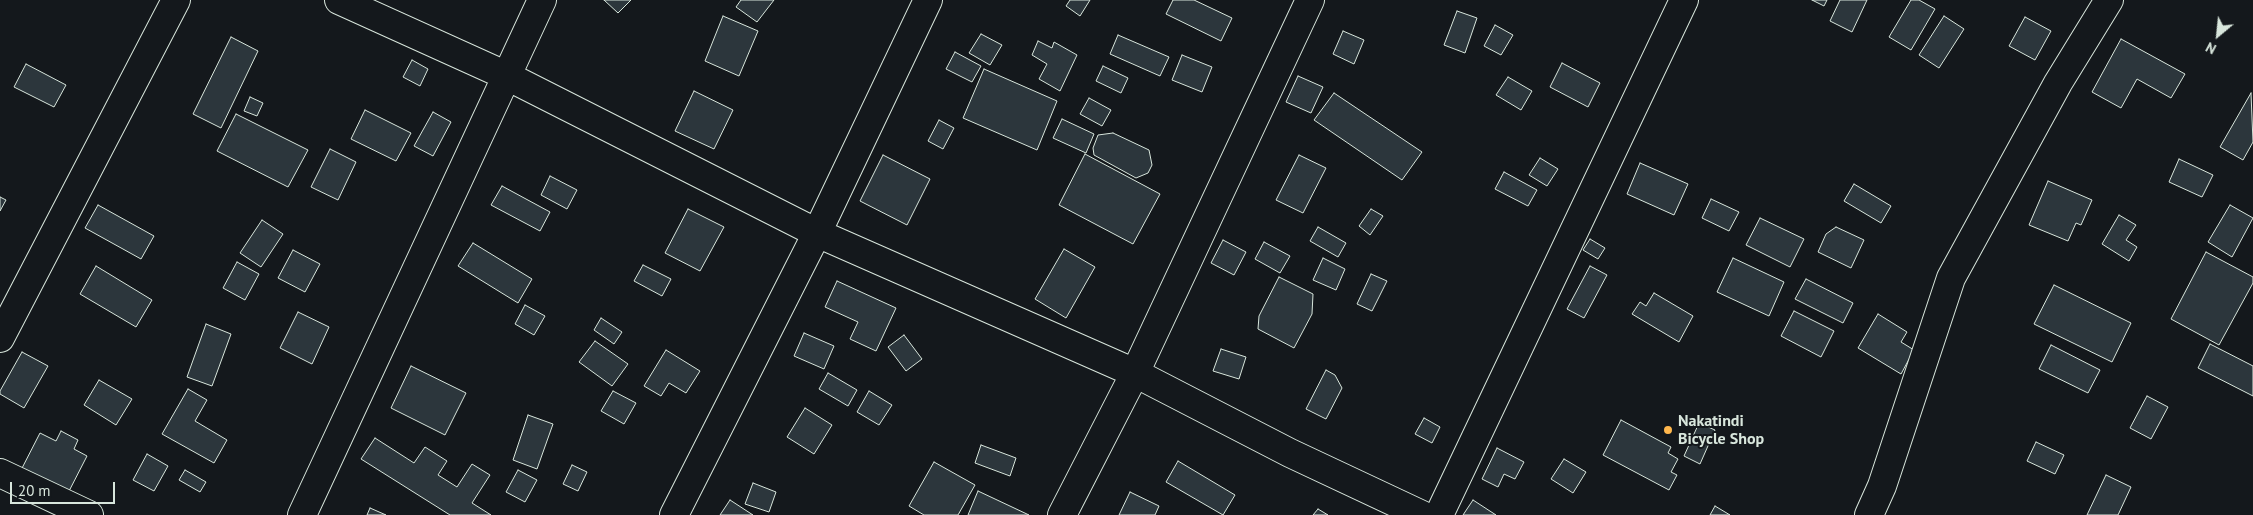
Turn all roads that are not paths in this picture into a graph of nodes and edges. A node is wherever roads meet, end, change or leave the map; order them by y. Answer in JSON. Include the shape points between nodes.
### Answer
{"nodes":[{"id":1,"x":176,"y":0,"type":"edge"},
{"id":2,"x":339,"y":0,"type":"edge"},
{"id":3,"x":542,"y":0,"type":"edge"},
{"id":4,"x":928,"y":0,"type":"edge"},
{"id":5,"x":1310,"y":0,"type":"edge"},
{"id":6,"x":1684,"y":0,"type":"edge"},
{"id":7,"x":2109,"y":0,"type":"edge"},
{"id":8,"x":507,"y":76,"type":"junction"},
{"id":9,"x":817,"y":233,"type":"junction"},
{"id":10,"x":0,"y":338,"type":"edge"},
{"id":11,"x":1135,"y":373,"type":"junction"},
{"id":12,"x":0,"y":472,"type":"edge"},
{"id":13,"x":89,"y":515,"type":"edge"},
{"id":14,"x":302,"y":515,"type":"edge"},
{"id":15,"x":674,"y":515,"type":"edge"},
{"id":16,"x":1062,"y":515,"type":"edge"},
{"id":17,"x":1422,"y":515,"type":"edge"},
{"id":18,"x":1439,"y":515,"type":"edge"},
{"id":19,"x":1869,"y":515,"type":"edge"}],
"edges":[{"from":1,"to":10,"type":"street"},
{"from":2,"to":8,"type":"street"},
{"from":3,"to":8,"type":"street"},
{"from":4,"to":9,"type":"street"},
{"from":5,"to":11,"type":"street"},
{"from":6,"to":18,"type":"street"},
{"from":7,"to":19,"type":"street","via":[[2058,83],[1951,278],[1885,477]]},
{"from":8,"to":9,"type":"street"},
{"from":8,"to":14,"type":"street"},
{"from":9,"to":11,"type":"street"},
{"from":9,"to":15,"type":"street"},
{"from":11,"to":16,"type":"street"},
{"from":11,"to":17,"type":"street","via":[[1290,453]]},
{"from":12,"to":13,"type":"street"}]}
